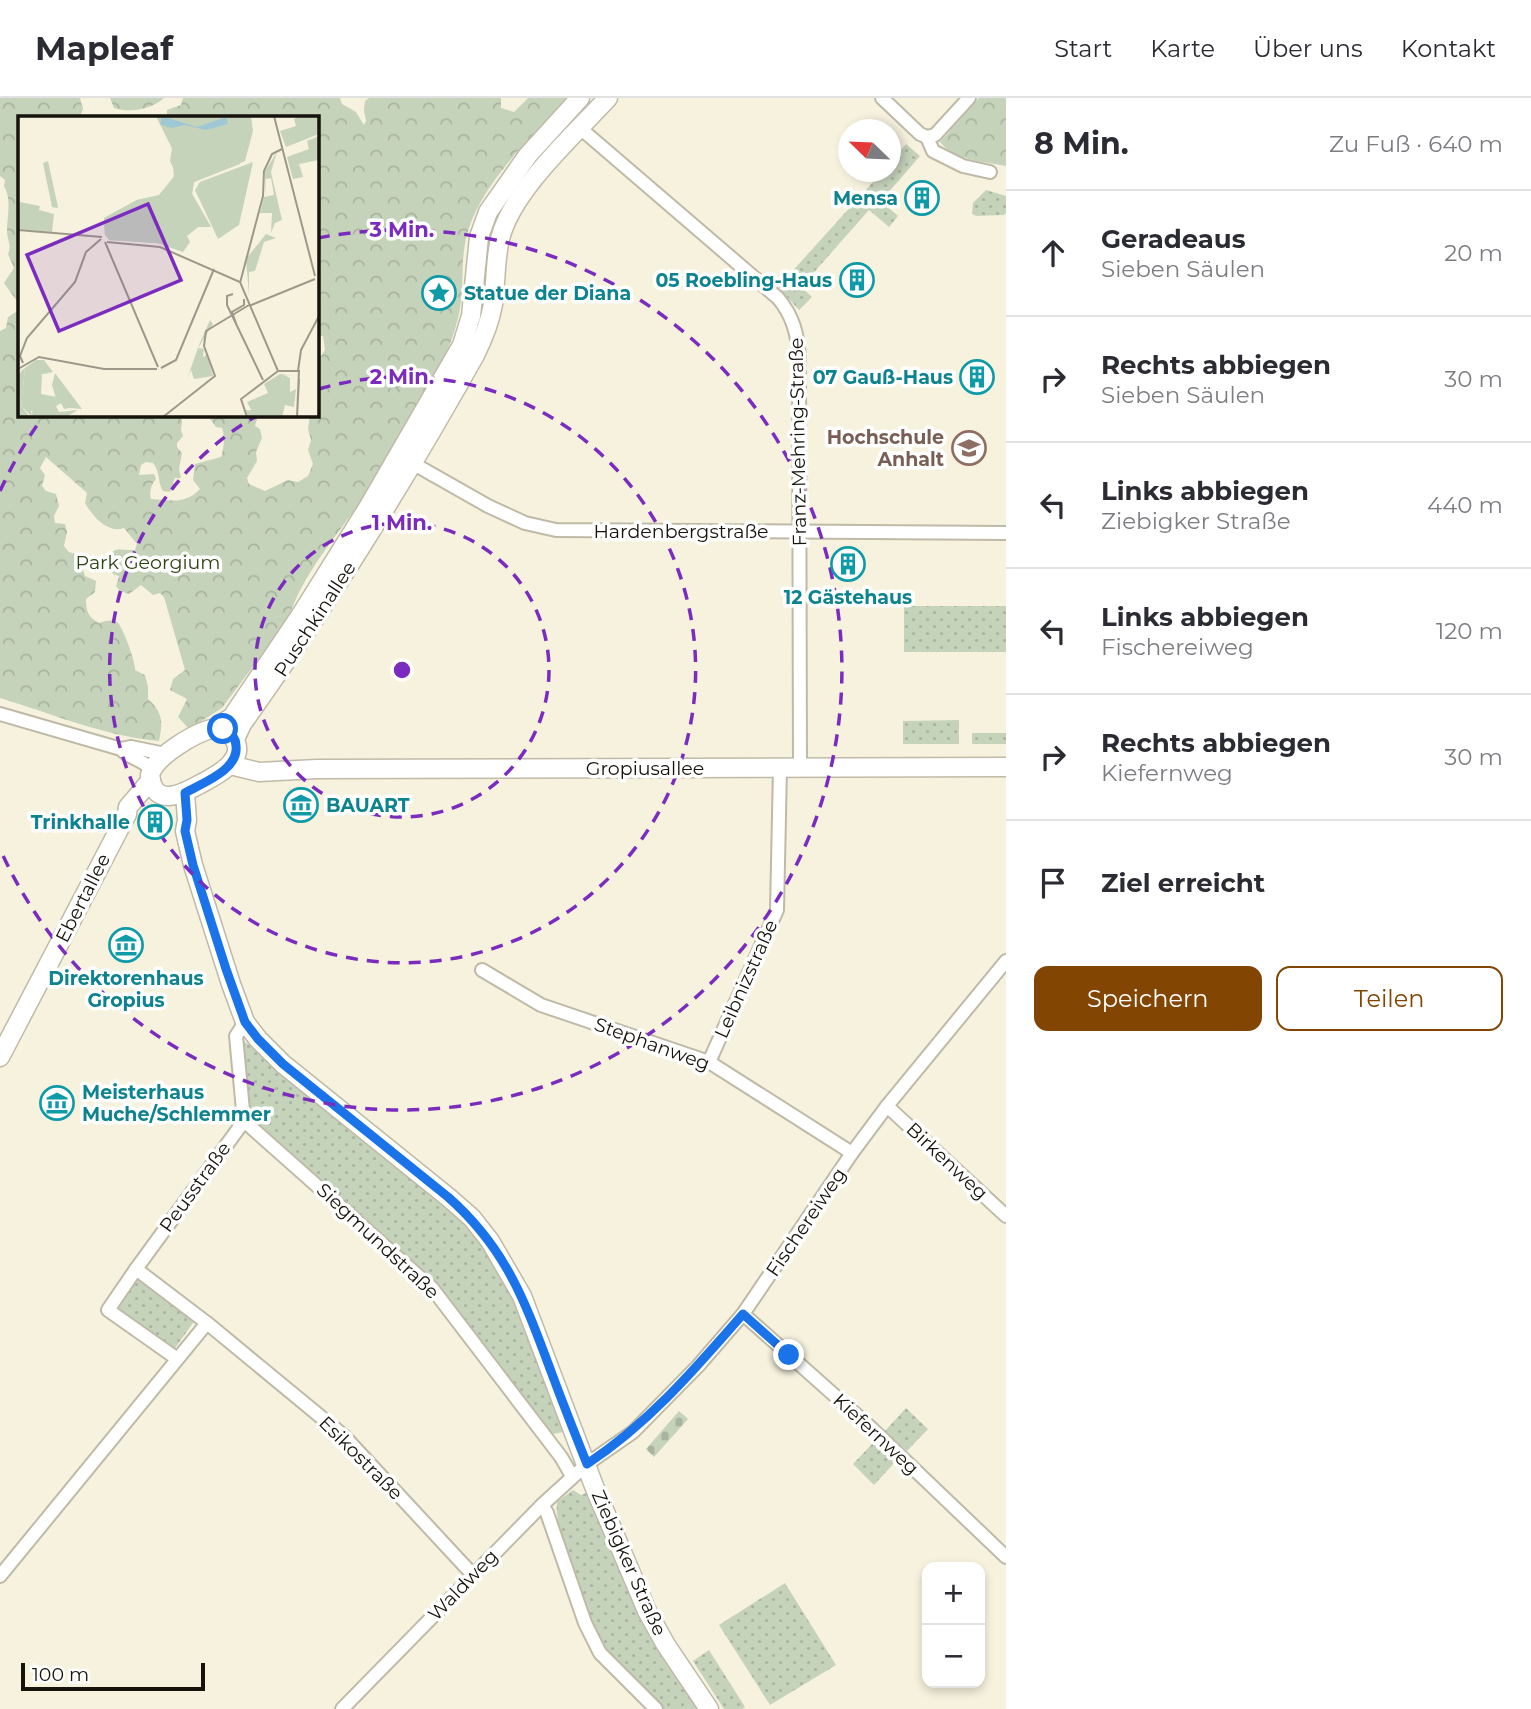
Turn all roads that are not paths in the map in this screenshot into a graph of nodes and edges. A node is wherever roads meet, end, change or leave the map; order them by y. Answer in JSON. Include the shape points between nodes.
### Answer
{"nodes":[{"id":1,"x":580,"y":98,"type":"edge"},
{"id":2,"x":608,"y":98,"type":"edge"},
{"id":3,"x":882,"y":98,"type":"edge"},
{"id":4,"x":969,"y":98,"type":"edge"},
{"id":5,"x":580,"y":128,"type":"junction"},
{"id":6,"x":928,"y":137,"type":"junction"},
{"id":7,"x":990,"y":172,"type":"dead end"},
{"id":8,"x":414,"y":464,"type":"junction"},
{"id":9,"x":800,"y":532,"type":"junction"},
{"id":10,"x":1006,"y":533,"type":"edge"},
{"id":11,"x":0,"y":714,"type":"edge"},
{"id":12,"x":216,"y":728,"type":"junction"},
{"id":13,"x":121,"y":749,"type":"junction"},
{"id":14,"x":234,"y":751,"type":"junction"},
{"id":15,"x":165,"y":754,"type":"junction"},
{"id":16,"x":1006,"y":767,"type":"edge"},
{"id":17,"x":780,"y":768,"type":"junction"},
{"id":18,"x":800,"y":768,"type":"junction"},
{"id":19,"x":151,"y":775,"type":"junction"},
{"id":20,"x":172,"y":795,"type":"junction"},
{"id":21,"x":127,"y":814,"type":"junction"},
{"id":22,"x":1006,"y":961,"type":"edge"},
{"id":23,"x":482,"y":970,"type":"dead end"},
{"id":24,"x":245,"y":1022,"type":"junction"},
{"id":25,"x":0,"y":1057,"type":"edge"},
{"id":26,"x":709,"y":1062,"type":"junction"},
{"id":27,"x":887,"y":1106,"type":"junction"},
{"id":28,"x":244,"y":1121,"type":"junction"},
{"id":29,"x":852,"y":1153,"type":"junction"},
{"id":30,"x":1006,"y":1216,"type":"edge"},
{"id":31,"x":136,"y":1269,"type":"junction"},
{"id":32,"x":743,"y":1314,"type":"junction"},
{"id":33,"x":207,"y":1323,"type":"junction"},
{"id":34,"x":176,"y":1358,"type":"junction"},
{"id":35,"x":587,"y":1464,"type":"junction"},
{"id":36,"x":572,"y":1476,"type":"junction"},
{"id":37,"x":542,"y":1505,"type":"junction"},
{"id":38,"x":1006,"y":1557,"type":"edge"},
{"id":39,"x":473,"y":1575,"type":"junction"},
{"id":40,"x":0,"y":1576,"type":"edge"},
{"id":41,"x":342,"y":1709,"type":"edge"},
{"id":42,"x":656,"y":1709,"type":"edge"},
{"id":43,"x":709,"y":1709,"type":"edge"}],
"edges":[{"from":1,"to":12,"type":"main road","name":"Puschkinallee","via":[[528,155],[488,212],[478,237],[467,330],[429,404],[302,613],[232,717]]},
{"from":2,"to":5,"type":"main road","name":"Puschkinallee"},
{"from":3,"to":6,"type":"street"},
{"from":4,"to":6,"type":"street"},
{"from":5,"to":8,"type":"main road","name":"Puschkinallee","via":[[523,194],[506,222],[484,337]]},
{"from":5,"to":9,"type":"street","name":"Franz-Mehring-Straße","via":[[778,298],[791,317],[799,345]]},
{"from":6,"to":7,"type":"street","via":[[933,151],[963,166]]},
{"from":8,"to":9,"type":"street","name":"Hardenbergstraße","via":[[488,506],[556,530]]},
{"from":8,"to":14,"type":"main road","name":"Puschkinallee","via":[[324,607],[242,724]]},
{"from":9,"to":10,"type":"street","name":"Hardenbergstraße"},
{"from":9,"to":18,"type":"street","name":"Franz-Mehring-Straße"},
{"from":11,"to":13,"type":"street"},
{"from":12,"to":14,"type":"main road","name":"Gropiusallee","via":[[228,732]]},
{"from":12,"to":15,"type":"main road","name":"Puschkinallee"},
{"from":13,"to":15,"type":"street"},
{"from":13,"to":19,"type":"street","via":[[147,764]]},
{"from":14,"to":17,"type":"main road","name":"Gropiusallee","via":[[285,769]]},
{"from":14,"to":20,"type":"main road"},
{"from":15,"to":19,"type":"main road","name":"Ebertallee"},
{"from":16,"to":18,"type":"main road","name":"Gropiusallee"},
{"from":17,"to":18,"type":"main road","name":"Gropiusallee"},
{"from":17,"to":26,"type":"street","name":"Leibnizstraße","via":[[777,910]]},
{"from":19,"to":20,"type":"main road","via":[[156,790]]},
{"from":19,"to":21,"type":"main road","name":"Ebertallee"},
{"from":20,"to":21,"type":"main road","via":[[155,798]]},
{"from":20,"to":24,"type":"main road","name":"Ziebigker Straße","via":[[187,820],[185,831],[205,904]]},
{"from":21,"to":25,"type":"main road","name":"Ebertallee"},
{"from":22,"to":27,"type":"street","name":"Fischereiweg"},
{"from":23,"to":26,"type":"street","name":"Stephanweg","via":[[541,1005]]},
{"from":24,"to":28,"type":"street","via":[[236,1036]]},
{"from":24,"to":35,"type":"main road","name":"Ziebigker Straße","via":[[283,1064],[448,1197],[490,1241],[523,1296]]},
{"from":26,"to":29,"type":"street","name":"Stephanweg"},
{"from":27,"to":29,"type":"street","name":"Fischereiweg"},
{"from":27,"to":30,"type":"street","name":"Birkenweg"},
{"from":28,"to":31,"type":"street","name":"Peusstraße"},
{"from":28,"to":36,"type":"street","name":"Siegmundstraße","via":[[432,1288]]},
{"from":29,"to":32,"type":"street","name":"Fischereiweg"},
{"from":31,"to":33,"type":"street"},
{"from":31,"to":34,"type":"street","name":"Peusstraße","via":[[108,1310]]},
{"from":32,"to":35,"type":"street","name":"Fischereiweg","via":[[676,1391],[632,1432]]},
{"from":32,"to":38,"type":"street","name":"Kiefernweg"},
{"from":33,"to":34,"type":"street"},
{"from":33,"to":39,"type":"street","name":"Esikostraße","via":[[344,1436]]},
{"from":34,"to":40,"type":"street"},
{"from":35,"to":36,"type":"street","name":"Waldweg"},
{"from":35,"to":43,"type":"main road","name":"Ziebigker Straße","via":[[647,1611]]},
{"from":36,"to":37,"type":"street","name":"Waldweg"},
{"from":37,"to":39,"type":"street","name":"Waldweg"},
{"from":37,"to":42,"type":"street","via":[[600,1653]]},
{"from":39,"to":41,"type":"street","name":"Waldweg"}]}
